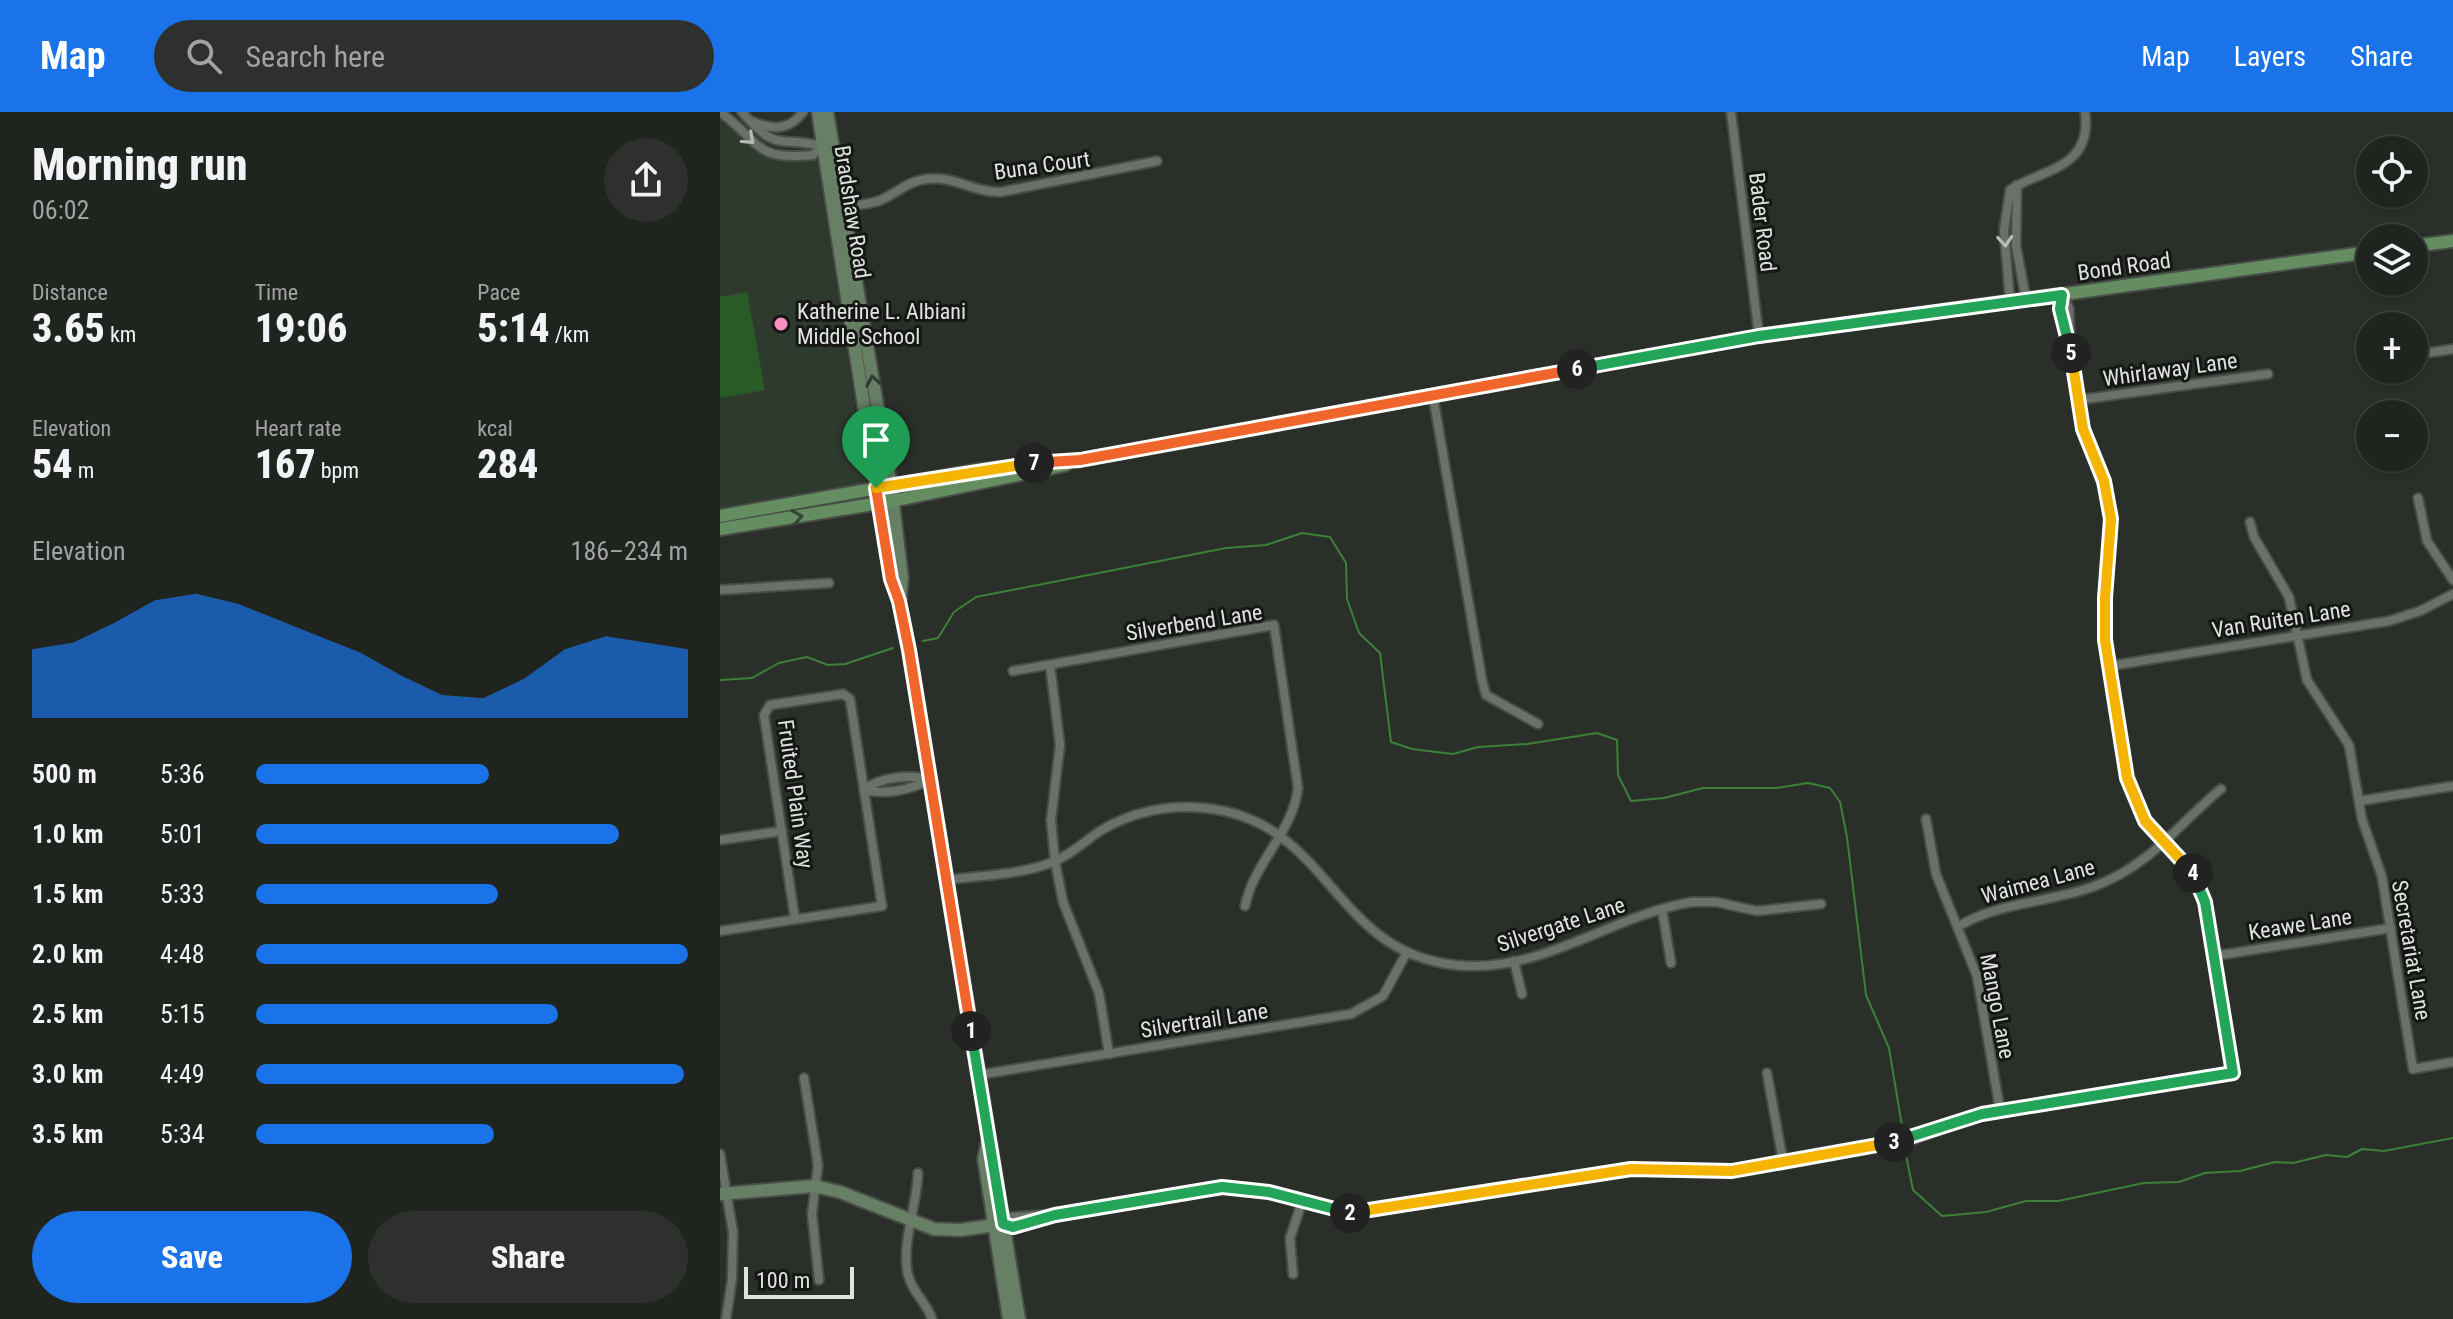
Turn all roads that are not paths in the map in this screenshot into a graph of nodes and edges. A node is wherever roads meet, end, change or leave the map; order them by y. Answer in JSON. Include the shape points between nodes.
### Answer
{"nodes":[{"id":1,"x":720,"y":112,"type":"edge"},
{"id":2,"x":742,"y":112,"type":"edge"},
{"id":3,"x":803,"y":112,"type":"edge"},
{"id":4,"x":818,"y":112,"type":"edge"},
{"id":5,"x":827,"y":112,"type":"edge"},
{"id":6,"x":1731,"y":112,"type":"edge"},
{"id":7,"x":2085,"y":112,"type":"edge"},
{"id":8,"x":750,"y":121,"type":"junction"},
{"id":9,"x":827,"y":146,"type":"junction"},
{"id":10,"x":1157,"y":161,"type":"dead end"},
{"id":11,"x":2017,"y":185,"type":"junction"},
{"id":12,"x":843,"y":206,"type":"junction"},
{"id":13,"x":2453,"y":241,"type":"edge"},
{"id":14,"x":2428,"y":244,"type":"edge"},
{"id":15,"x":2356,"y":254,"type":"edge"},
{"id":16,"x":2062,"y":295,"type":"junction"},
{"id":17,"x":2026,"y":299,"type":"junction"},
{"id":18,"x":2010,"y":301,"type":"junction"},
{"id":19,"x":1759,"y":336,"type":"junction"},
{"id":20,"x":2453,"y":349,"type":"edge"},
{"id":21,"x":2428,"y":353,"type":"edge"},
{"id":22,"x":2268,"y":374,"type":"dead end"},
{"id":23,"x":1433,"y":396,"type":"junction"},
{"id":24,"x":2077,"y":400,"type":"junction"},
{"id":25,"x":1080,"y":460,"type":"junction"},
{"id":26,"x":1023,"y":464,"type":"junction"},
{"id":27,"x":891,"y":486,"type":"junction"},
{"id":28,"x":966,"y":487,"type":"junction"},
{"id":29,"x":876,"y":488,"type":"junction"},
{"id":30,"x":2418,"y":498,"type":"dead end"},
{"id":31,"x":885,"y":502,"type":"junction"},
{"id":32,"x":720,"y":516,"type":"edge"},
{"id":33,"x":2250,"y":522,"type":"dead end"},
{"id":34,"x":720,"y":529,"type":"edge"},
{"id":35,"x":2453,"y":580,"type":"edge"},
{"id":36,"x":829,"y":583,"type":"dead end"},
{"id":37,"x":720,"y":590,"type":"edge"},
{"id":38,"x":2453,"y":594,"type":"edge"},
{"id":39,"x":2298,"y":634,"type":"junction"},
{"id":40,"x":1050,"y":665,"type":"junction"},
{"id":41,"x":2109,"y":666,"type":"junction"},
{"id":42,"x":1013,"y":671,"type":"dead end"},
{"id":43,"x":1538,"y":724,"type":"dead end"},
{"id":44,"x":930,"y":779,"type":"junction"},
{"id":45,"x":2453,"y":786,"type":"edge"},
{"id":46,"x":2221,"y":789,"type":"dead end"},
{"id":47,"x":864,"y":790,"type":"junction"},
{"id":48,"x":2359,"y":801,"type":"junction"},
{"id":49,"x":1926,"y":819,"type":"dead end"},
{"id":50,"x":782,"y":831,"type":"junction"},
{"id":51,"x":1279,"y":834,"type":"junction"},
{"id":52,"x":720,"y":840,"type":"edge"},
{"id":53,"x":2166,"y":843,"type":"junction"},
{"id":54,"x":1055,"y":861,"type":"junction"},
{"id":55,"x":947,"y":880,"type":"junction"},
{"id":56,"x":1821,"y":904,"type":"dead end"},
{"id":57,"x":1245,"y":906,"type":"dead end"},
{"id":58,"x":1662,"y":909,"type":"junction"},
{"id":59,"x":795,"y":919,"type":"junction"},
{"id":60,"x":1959,"y":926,"type":"junction"},
{"id":61,"x":2391,"y":928,"type":"junction"},
{"id":62,"x":720,"y":931,"type":"edge"},
{"id":63,"x":1407,"y":952,"type":"junction"},
{"id":64,"x":2214,"y":956,"type":"junction"},
{"id":65,"x":1514,"y":961,"type":"junction"},
{"id":66,"x":1671,"y":963,"type":"dead end"},
{"id":67,"x":1522,"y":994,"type":"dead end"},
{"id":68,"x":1109,"y":1054,"type":"junction"},
{"id":69,"x":2453,"y":1062,"type":"edge"},
{"id":70,"x":1767,"y":1073,"type":"dead end"},
{"id":71,"x":978,"y":1075,"type":"junction"},
{"id":72,"x":804,"y":1078,"type":"dead end"},
{"id":73,"x":2000,"y":1110,"type":"junction"},
{"id":74,"x":720,"y":1154,"type":"edge"},
{"id":75,"x":1783,"y":1161,"type":"junction"},
{"id":76,"x":918,"y":1173,"type":"dead end"},
{"id":77,"x":814,"y":1186,"type":"junction"},
{"id":78,"x":722,"y":1194,"type":"edge"},
{"id":79,"x":1302,"y":1202,"type":"junction"},
{"id":80,"x":913,"y":1221,"type":"junction"},
{"id":81,"x":998,"y":1225,"type":"junction"},
{"id":82,"x":1293,"y":1274,"type":"dead end"},
{"id":83,"x":819,"y":1280,"type":"dead end"},
{"id":84,"x":726,"y":1319,"type":"edge"},
{"id":85,"x":932,"y":1319,"type":"edge"},
{"id":86,"x":1009,"y":1319,"type":"edge"},
{"id":87,"x":1019,"y":1319,"type":"edge"}],
"edges":[{"from":1,"to":9,"type":"street","one_way":true,"via":[[750,143],[779,156],[813,155]]},
{"from":2,"to":8,"type":"street"},
{"from":3,"to":8,"type":"street","via":[[781,128]]},
{"from":4,"to":9,"type":"main road","name":"Bradshaw Road"},
{"from":5,"to":9,"type":"main road","name":"Bradshaw Road"},
{"from":6,"to":19,"type":"street","name":"Bader Road"},
{"from":7,"to":11,"type":"street","via":[[2085,131],[2069,160]]},
{"from":8,"to":9,"type":"street","via":[[771,141]]},
{"from":9,"to":12,"type":"main road","name":"Bradshaw Road"},
{"from":9,"to":29,"type":"main road","name":"Bradshaw Road"},
{"from":10,"to":12,"type":"street","name":"Buna Court","via":[[1001,192],[928,178],[875,202]]},
{"from":11,"to":17,"type":"street","via":[[2016,246]]},
{"from":11,"to":18,"type":"street","one_way":true,"via":[[2008,197],[2004,230]]},
{"from":27,"to":12,"type":"main road","name":"Bradshaw Road","one_way":true},
{"from":13,"to":14,"type":"main road"},
{"from":15,"to":16,"type":"main road","name":"Bond Road"},
{"from":16,"to":17,"type":"main road","name":"Bond Road"},
{"from":16,"to":24,"type":"street"},
{"from":17,"to":18,"type":"main road","name":"Bond Road"},
{"from":18,"to":19,"type":"main road","name":"Bond Road"},
{"from":19,"to":23,"type":"main road","name":"Bond Road"},
{"from":20,"to":21,"type":"street"},
{"from":22,"to":24,"type":"street","name":"Whirlaway Lane"},
{"from":23,"to":25,"type":"main road","name":"Bond Road"},
{"from":23,"to":43,"type":"street","via":[[1486,695]]},
{"from":24,"to":41,"type":"street","via":[[2111,519],[2104,615]]},
{"from":25,"to":26,"type":"main road","name":"Bond Road"},
{"from":25,"to":28,"type":"main road","name":"Bond Road"},
{"from":26,"to":27,"type":"main road","name":"Bond Road"},
{"from":26,"to":28,"type":"main road","via":[[1017,472]]},
{"from":27,"to":29,"type":"main road","name":"Bond Road"},
{"from":27,"to":31,"type":"main road","name":"Bradshaw Road"},
{"from":28,"to":31,"type":"main road","name":"Bond Road"},
{"from":29,"to":31,"type":"main road","name":"Bradshaw Road"},
{"from":29,"to":32,"type":"main road","name":"Bond Road"},
{"from":30,"to":35,"type":"street","via":[[2427,541]]},
{"from":34,"to":31,"type":"main road","name":"Bond Road","one_way":true},
{"from":31,"to":44,"type":"main road","name":"Bradshaw Road","via":[[891,579]]},
{"from":33,"to":39,"type":"street","name":"Secretariat Lane","via":[[2284,586]]},
{"from":36,"to":37,"type":"street"},
{"from":38,"to":39,"type":"street","name":"Van Ruiten Lane","via":[[2402,618]]},
{"from":39,"to":41,"type":"street","name":"Van Ruiten Lane"},
{"from":39,"to":48,"type":"street","name":"Secretariat Lane","via":[[2313,694],[2349,745]]},
{"from":40,"to":42,"type":"street","name":"Silverbend Lane"},
{"from":40,"to":51,"type":"street","name":"Silverbend Lane","via":[[1274,625],[1298,778],[1293,809]]},
{"from":40,"to":54,"type":"street","via":[[1060,745],[1051,820]]},
{"from":41,"to":53,"type":"street","via":[[2131,793],[2145,821]]},
{"from":44,"to":47,"type":"street","via":[[917,787]]},
{"from":44,"to":55,"type":"main road","name":"Bradshaw Road"},
{"from":45,"to":48,"type":"street"},
{"from":46,"to":53,"type":"street","name":"Waimea Lane"},
{"from":47,"to":50,"type":"street","name":"Fruited Plain Way","via":[[850,699],[843,694],[770,705],[764,715]]},
{"from":47,"to":59,"type":"street","via":[[882,906]]},
{"from":48,"to":61,"type":"street","name":"Secretariat Lane"},
{"from":49,"to":60,"type":"street","name":"Mango Lane","via":[[1936,874]]},
{"from":50,"to":52,"type":"street"},
{"from":50,"to":59,"type":"street","name":"Fruited Plain Way"},
{"from":51,"to":54,"type":"street","name":"Silvergate Lane","via":[[1223,811],[1171,808],[1117,822]]},
{"from":51,"to":57,"type":"street","via":[[1255,874]]},
{"from":51,"to":63,"type":"street","name":"Silvergate Lane","via":[[1307,857],[1360,922]]},
{"from":53,"to":60,"type":"street","name":"Waimea Lane","via":[[2096,886],[1995,909]]},
{"from":53,"to":64,"type":"street","via":[[2188,865],[2202,892]]},
{"from":54,"to":55,"type":"street","name":"Silvergate Lane"},
{"from":54,"to":68,"type":"street","via":[[1063,902],[1099,993]]},
{"from":55,"to":71,"type":"main road","name":"Bradshaw Road"},
{"from":56,"to":58,"type":"street","name":"Silvergate Lane","via":[[1771,912],[1704,901]]},
{"from":58,"to":65,"type":"street","name":"Silvergate Lane"},
{"from":58,"to":66,"type":"street"},
{"from":59,"to":62,"type":"street"},
{"from":60,"to":73,"type":"street","name":"Mango Lane","via":[[1977,976]]},
{"from":61,"to":64,"type":"street","name":"Keawe Lane"},
{"from":61,"to":69,"type":"street","name":"Secretariat Lane","via":[[2413,1069]]},
{"from":63,"to":65,"type":"street","name":"Silvergate Lane","via":[[1458,965]]},
{"from":63,"to":68,"type":"street","name":"Silvertrail Lane","via":[[1383,996],[1351,1014]]},
{"from":64,"to":73,"type":"street","via":[[2233,1073]]},
{"from":65,"to":67,"type":"street"},
{"from":68,"to":71,"type":"street","name":"Silvertrail Lane"},
{"from":70,"to":75,"type":"street"},
{"from":71,"to":81,"type":"main road","name":"Bradshaw Road"},
{"from":72,"to":77,"type":"street","via":[[818,1165]]},
{"from":73,"to":75,"type":"street","via":[[1914,1139]]},
{"from":74,"to":78,"type":"street"},
{"from":75,"to":79,"type":"street","via":[[1713,1172],[1631,1169],[1364,1213]]},
{"from":76,"to":80,"type":"street"},
{"from":77,"to":78,"type":"main road"},
{"from":77,"to":80,"type":"main road"},
{"from":77,"to":83,"type":"street"},
{"from":78,"to":84,"type":"street","via":[[733,1232]]},
{"from":79,"to":81,"type":"street","via":[[1222,1187],[1055,1215],[1011,1217]]},
{"from":79,"to":82,"type":"street","via":[[1290,1238]]},
{"from":80,"to":81,"type":"main road","via":[[934,1229]]},
{"from":80,"to":85,"type":"street","via":[[908,1275]]},
{"from":81,"to":86,"type":"main road","name":"Bradshaw Road"},
{"from":81,"to":87,"type":"main road","name":"Bradshaw Road"}]}
